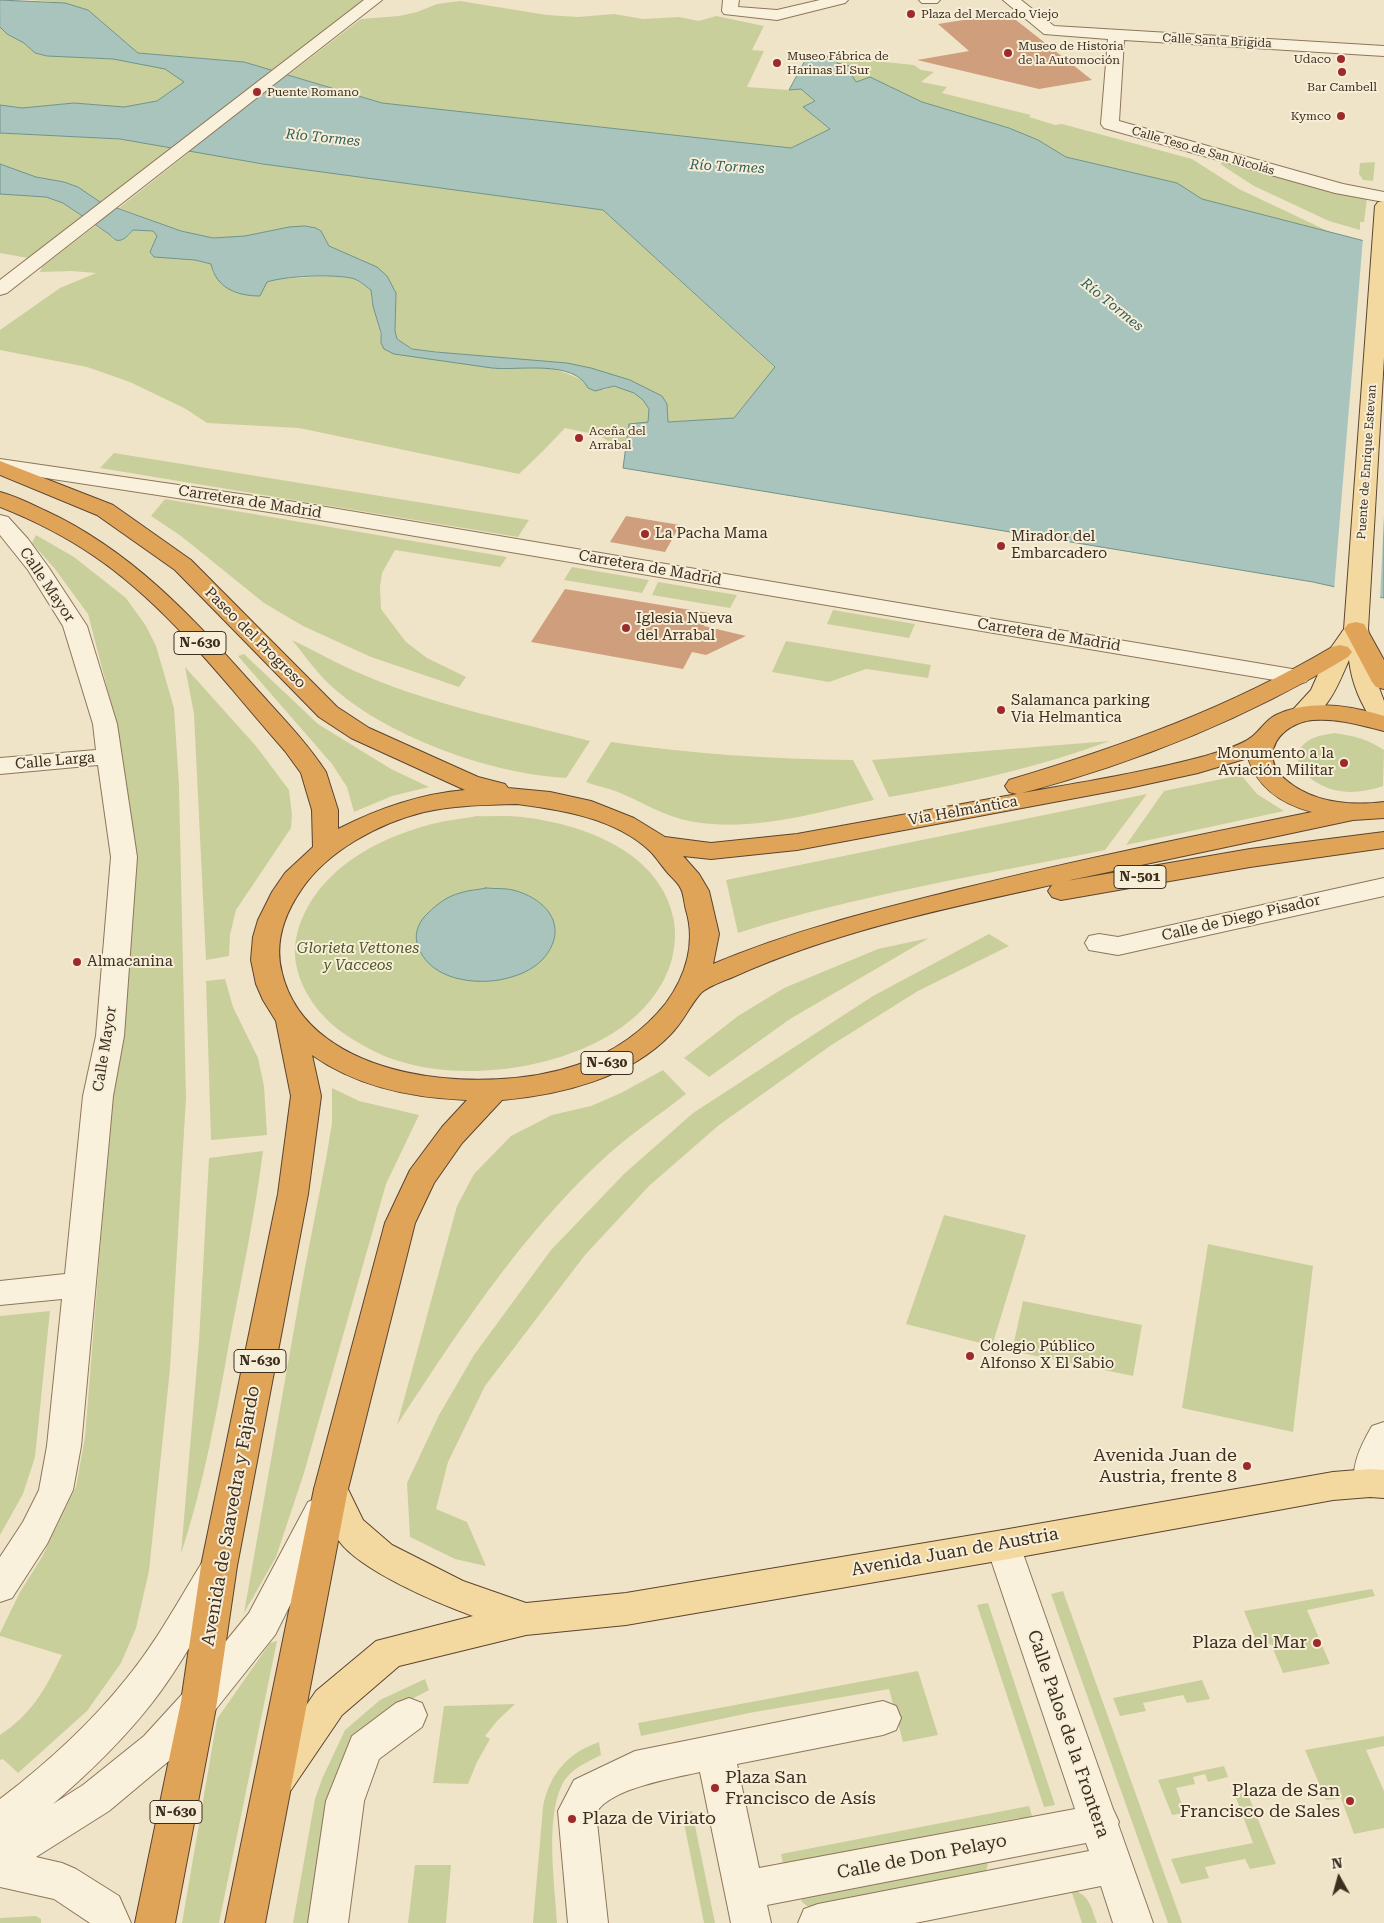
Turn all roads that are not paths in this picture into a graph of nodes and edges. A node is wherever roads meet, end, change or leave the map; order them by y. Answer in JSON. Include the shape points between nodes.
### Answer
{"nodes":[{"id":1,"x":374,"y":0,"type":"edge"},
{"id":2,"x":840,"y":0,"type":"edge"},
{"id":3,"x":927,"y":0,"type":"edge"},
{"id":4,"x":932,"y":0,"type":"edge"},
{"id":5,"x":1011,"y":0,"type":"edge"},
{"id":6,"x":734,"y":7,"type":"edge"},
{"id":7,"x":1116,"y":35,"type":"junction"},
{"id":8,"x":1384,"y":50,"type":"edge"},
{"id":9,"x":1384,"y":197,"type":"edge"},
{"id":10,"x":1384,"y":206,"type":"edge"},
{"id":11,"x":1383,"y":218,"type":"edge"},
{"id":12,"x":0,"y":289,"type":"edge"},
{"id":13,"x":0,"y":466,"type":"edge"},
{"id":14,"x":1,"y":515,"type":"edge"},
{"id":15,"x":1357,"y":623,"type":"junction"},
{"id":16,"x":1340,"y":652,"type":"junction"},
{"id":17,"x":1298,"y":677,"type":"junction"},
{"id":18,"x":1384,"y":682,"type":"edge"},
{"id":19,"x":1301,"y":714,"type":"junction"},
{"id":20,"x":1384,"y":720,"type":"edge"},
{"id":21,"x":1384,"y":724,"type":"edge"},
{"id":22,"x":1263,"y":741,"type":"junction"},
{"id":23,"x":110,"y":756,"type":"junction"},
{"id":24,"x":0,"y":766,"type":"edge"},
{"id":25,"x":517,"y":796,"type":"junction"},
{"id":26,"x":1384,"y":810,"type":"edge"},
{"id":27,"x":1349,"y":812,"type":"junction"},
{"id":28,"x":884,"y":825,"type":"junction"},
{"id":29,"x":1384,"y":840,"type":"edge"},
{"id":30,"x":658,"y":844,"type":"junction"},
{"id":31,"x":326,"y":848,"type":"junction"},
{"id":32,"x":1384,"y":887,"type":"edge"},
{"id":33,"x":896,"y":914,"type":"junction"},
{"id":34,"x":1098,"y":943,"type":"dead end"},
{"id":35,"x":693,"y":985,"type":"junction"},
{"id":36,"x":290,"y":1021,"type":"junction"},
{"id":37,"x":493,"y":1091,"type":"junction"},
{"id":38,"x":78,"y":1285,"type":"junction"},
{"id":39,"x":0,"y":1293,"type":"edge"},
{"id":40,"x":1384,"y":1436,"type":"edge"},
{"id":41,"x":1377,"y":1483,"type":"edge"},
{"id":42,"x":331,"y":1489,"type":"junction"},
{"id":43,"x":1003,"y":1545,"type":"junction"},
{"id":44,"x":219,"y":1566,"type":"junction"},
{"id":45,"x":0,"y":1587,"type":"edge"},
{"id":46,"x":526,"y":1619,"type":"junction"},
{"id":47,"x":199,"y":1702,"type":"junction"},
{"id":48,"x":409,"y":1715,"type":"dead end"},
{"id":49,"x":883,"y":1718,"type":"dead end"},
{"id":50,"x":716,"y":1751,"type":"junction"},
{"id":51,"x":271,"y":1788,"type":"junction"},
{"id":52,"x":0,"y":1822,"type":"edge"},
{"id":53,"x":1100,"y":1822,"type":"junction"},
{"id":54,"x":0,"y":1858,"type":"edge"},
{"id":55,"x":1113,"y":1865,"type":"junction"},
{"id":56,"x":0,"y":1868,"type":"edge"},
{"id":57,"x":748,"y":1908,"type":"edge"},
{"id":58,"x":111,"y":1923,"type":"edge"},
{"id":59,"x":155,"y":1923,"type":"edge"},
{"id":60,"x":245,"y":1923,"type":"edge"},
{"id":61,"x":328,"y":1923,"type":"edge"},
{"id":62,"x":588,"y":1923,"type":"edge"},
{"id":63,"x":818,"y":1923,"type":"edge"},
{"id":64,"x":1133,"y":1923,"type":"edge"}],
"edges":[{"from":1,"to":12,"type":"street"},
{"from":2,"to":6,"type":"street","via":[[777,15]]},
{"from":3,"to":4,"type":"street"},
{"from":5,"to":7,"type":"street","name":"Calle Santa Brígida","via":[[1050,31]]},
{"from":7,"to":8,"type":"street","name":"Calle Santa Brígida"},
{"from":7,"to":9,"type":"street","name":"Calle Teso de San Nicolás","via":[[1110,124],[1341,189]]},
{"from":10,"to":11,"type":"main road","name":"Puente de Enrique Estevan"},
{"from":11,"to":15,"type":"main road","name":"Puente de Enrique Estevan"},
{"from":13,"to":17,"type":"street","name":"Carretera de Madrid","via":[[302,510]]},
{"from":13,"to":25,"type":"highway","name":"Paseo del Progreso","number":"N-630","via":[[105,510],[183,565],[328,712],[360,733],[469,782]]},
{"from":14,"to":23,"type":"street","name":"Calle Mayor","via":[[75,626],[102,715]]},
{"from":14,"to":31,"type":"highway","number":"N-630","via":[[29,510],[116,561],[162,600],[294,746],[313,772],[326,810]]},
{"from":15,"to":16,"type":"main road"},
{"from":15,"to":18,"type":"highway"},
{"from":15,"to":20,"type":"main road","name":"Puente de Enrique Estevan","via":[[1363,677],[1371,700]]},
{"from":16,"to":17,"type":"highway"},
{"from":16,"to":19,"type":"main road","via":[[1323,691]]},
{"from":17,"to":28,"type":"highway","via":[[1203,722],[1128,751]]},
{"from":19,"to":21,"type":"highway","via":[[1329,712]]},
{"from":19,"to":22,"type":"highway","via":[[1281,722],[1267,733]]},
{"from":22,"to":27,"type":"highway","number":"N-501","via":[[1260,755],[1264,769],[1283,790],[1313,805]]},
{"from":22,"to":28,"type":"highway","name":"Vía Helmántica","via":[[1218,760],[1027,800]]},
{"from":23,"to":24,"type":"street","name":"Calle Larga"},
{"from":23,"to":38,"type":"street","name":"Calle Mayor","via":[[124,857],[110,1036],[98,1096]]},
{"from":25,"to":30,"type":"highway","number":"N-630","via":[[566,803],[600,813]]},
{"from":25,"to":31,"type":"highway","number":"N-630","via":[[465,798],[414,807],[367,824]]},
{"from":26,"to":27,"type":"highway","number":"N-501"},
{"from":27,"to":33,"type":"highway","number":"N-501","via":[[1032,879]]},
{"from":28,"to":30,"type":"highway","name":"Vía Helmántica","via":[[760,847],[711,850]]},
{"from":29,"to":33,"type":"highway","number":"N-501","via":[[1250,858],[1040,895]]},
{"from":30,"to":35,"type":"highway","number":"N-630","via":[[693,885],[706,934]]},
{"from":31,"to":36,"type":"highway","number":"N-630","via":[[298,873],[278,902],[267,932],[265,964],[273,993]]},
{"from":32,"to":34,"type":"street","name":"Calle de Diego Pisador","via":[[1118,946]]},
{"from":33,"to":35,"type":"highway","number":"N-501","via":[[761,953]]},
{"from":35,"to":37,"type":"highway","number":"N-630","via":[[670,1017],[649,1038],[614,1061],[533,1087]]},
{"from":36,"to":37,"type":"highway","number":"N-630","via":[[326,1053],[374,1076],[431,1089]]},
{"from":36,"to":44,"type":"highway","name":"Avenida de Saavedra y Fajardo","number":"N-630","via":[[306,1096],[293,1194]]},
{"from":37,"to":42,"type":"highway","via":[[452,1134],[421,1178],[400,1223]]},
{"from":38,"to":39,"type":"street"},
{"from":38,"to":45,"type":"street","name":"Calle Mayor","via":[[64,1446],[56,1490],[35,1533]]},
{"from":40,"to":41,"type":"street","via":[[1376,1450]]},
{"from":41,"to":43,"type":"main road","name":"Avenida Juan de Austria","via":[[1333,1486]]},
{"from":42,"to":46,"type":"main road","name":"Avenida Juan de Austria","via":[[351,1530],[380,1556],[452,1592]]},
{"from":42,"to":47,"type":"street","via":[[262,1624]]},
{"from":42,"to":51,"type":"highway"},
{"from":43,"to":46,"type":"main road","name":"Avenida Juan de Austria","via":[[626,1609]]},
{"from":43,"to":53,"type":"street","name":"Calle Palos de la Frontera"},
{"from":44,"to":47,"type":"highway","name":"Avenida de Saavedra y Fajardo","number":"N-630"},
{"from":44,"to":52,"type":"street","via":[[128,1705],[82,1754]]},
{"from":46,"to":51,"type":"main road","name":"Avenida Juan de Austria","via":[[389,1652],[330,1703]]},
{"from":47,"to":54,"type":"street","via":[[158,1748],[96,1798]]},
{"from":47,"to":59,"type":"highway","name":"Avenida de Saavedra y Fajardo","number":"N-630"},
{"from":48,"to":61,"type":"street","via":[[365,1748],[345,1802]]},
{"from":49,"to":50,"type":"street"},
{"from":50,"to":57,"type":"street"},
{"from":50,"to":62,"type":"street","via":[[635,1769],[587,1792],[577,1811]]},
{"from":51,"to":60,"type":"highway"},
{"from":53,"to":55,"type":"street","name":"Calle Palos de la Frontera"},
{"from":53,"to":57,"type":"street","name":"Calle de Don Pelayo"},
{"from":55,"to":63,"type":"street"},
{"from":55,"to":64,"type":"street","name":"Calle Palos de la Frontera"},
{"from":56,"to":58,"type":"street","via":[[62,1882],[105,1910]]}]}
